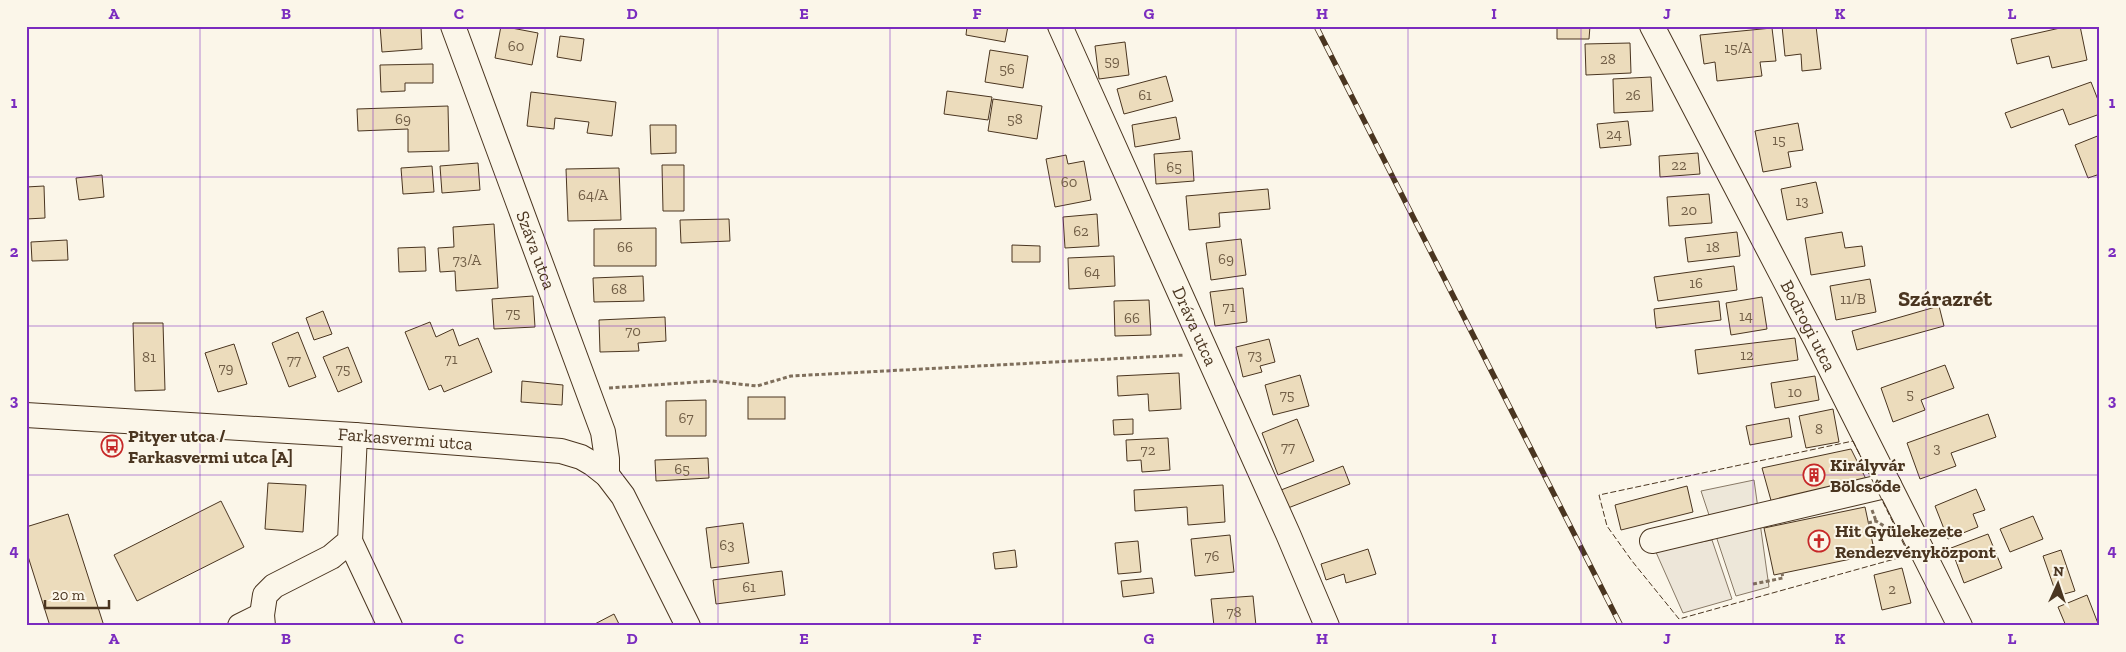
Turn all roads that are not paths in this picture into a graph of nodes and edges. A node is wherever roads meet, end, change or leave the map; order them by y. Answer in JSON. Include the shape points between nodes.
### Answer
{"nodes":[{"id":1,"x":453,"y":26,"type":"edge"},
{"id":2,"x":1060,"y":26,"type":"edge"},
{"id":3,"x":1652,"y":26,"type":"edge"},
{"id":4,"x":26,"y":415,"type":"edge"},
{"id":5,"x":355,"y":435,"type":"junction"},
{"id":6,"x":607,"y":475,"type":"junction"},
{"id":7,"x":1888,"y":485,"type":"junction"},
{"id":8,"x":350,"y":541,"type":"junction"},
{"id":9,"x":1652,"y":541,"type":"dead end"},
{"id":10,"x":263,"y":620,"type":"edge"},
{"id":11,"x":240,"y":626,"type":"edge"},
{"id":12,"x":390,"y":626,"type":"edge"},
{"id":13,"x":688,"y":626,"type":"edge"},
{"id":14,"x":1327,"y":626,"type":"edge"},
{"id":15,"x":1960,"y":626,"type":"edge"}],
"edges":[{"from":1,"to":6,"type":"street","name":"Száva utca","via":[[603,432]]},
{"from":2,"to":14,"type":"street","name":"Dráva utca"},
{"from":3,"to":7,"type":"street","name":"Bodrogi utca"},
{"from":4,"to":5,"type":"street","name":"Farkasvermi utca"},
{"from":5,"to":6,"type":"street","name":"Farkasvermi utca","via":[[561,451],[581,457]]},
{"from":5,"to":8,"type":"street"},
{"from":6,"to":13,"type":"street","name":"Farkasvermi utca","via":[[623,496]]},
{"from":7,"to":9,"type":"street"},
{"from":7,"to":15,"type":"street","name":"Bodrogi utca"},
{"from":8,"to":10,"type":"street","via":[[331,557],[264,594]]},
{"from":8,"to":12,"type":"street"},
{"from":10,"to":11,"type":"street"}]}
